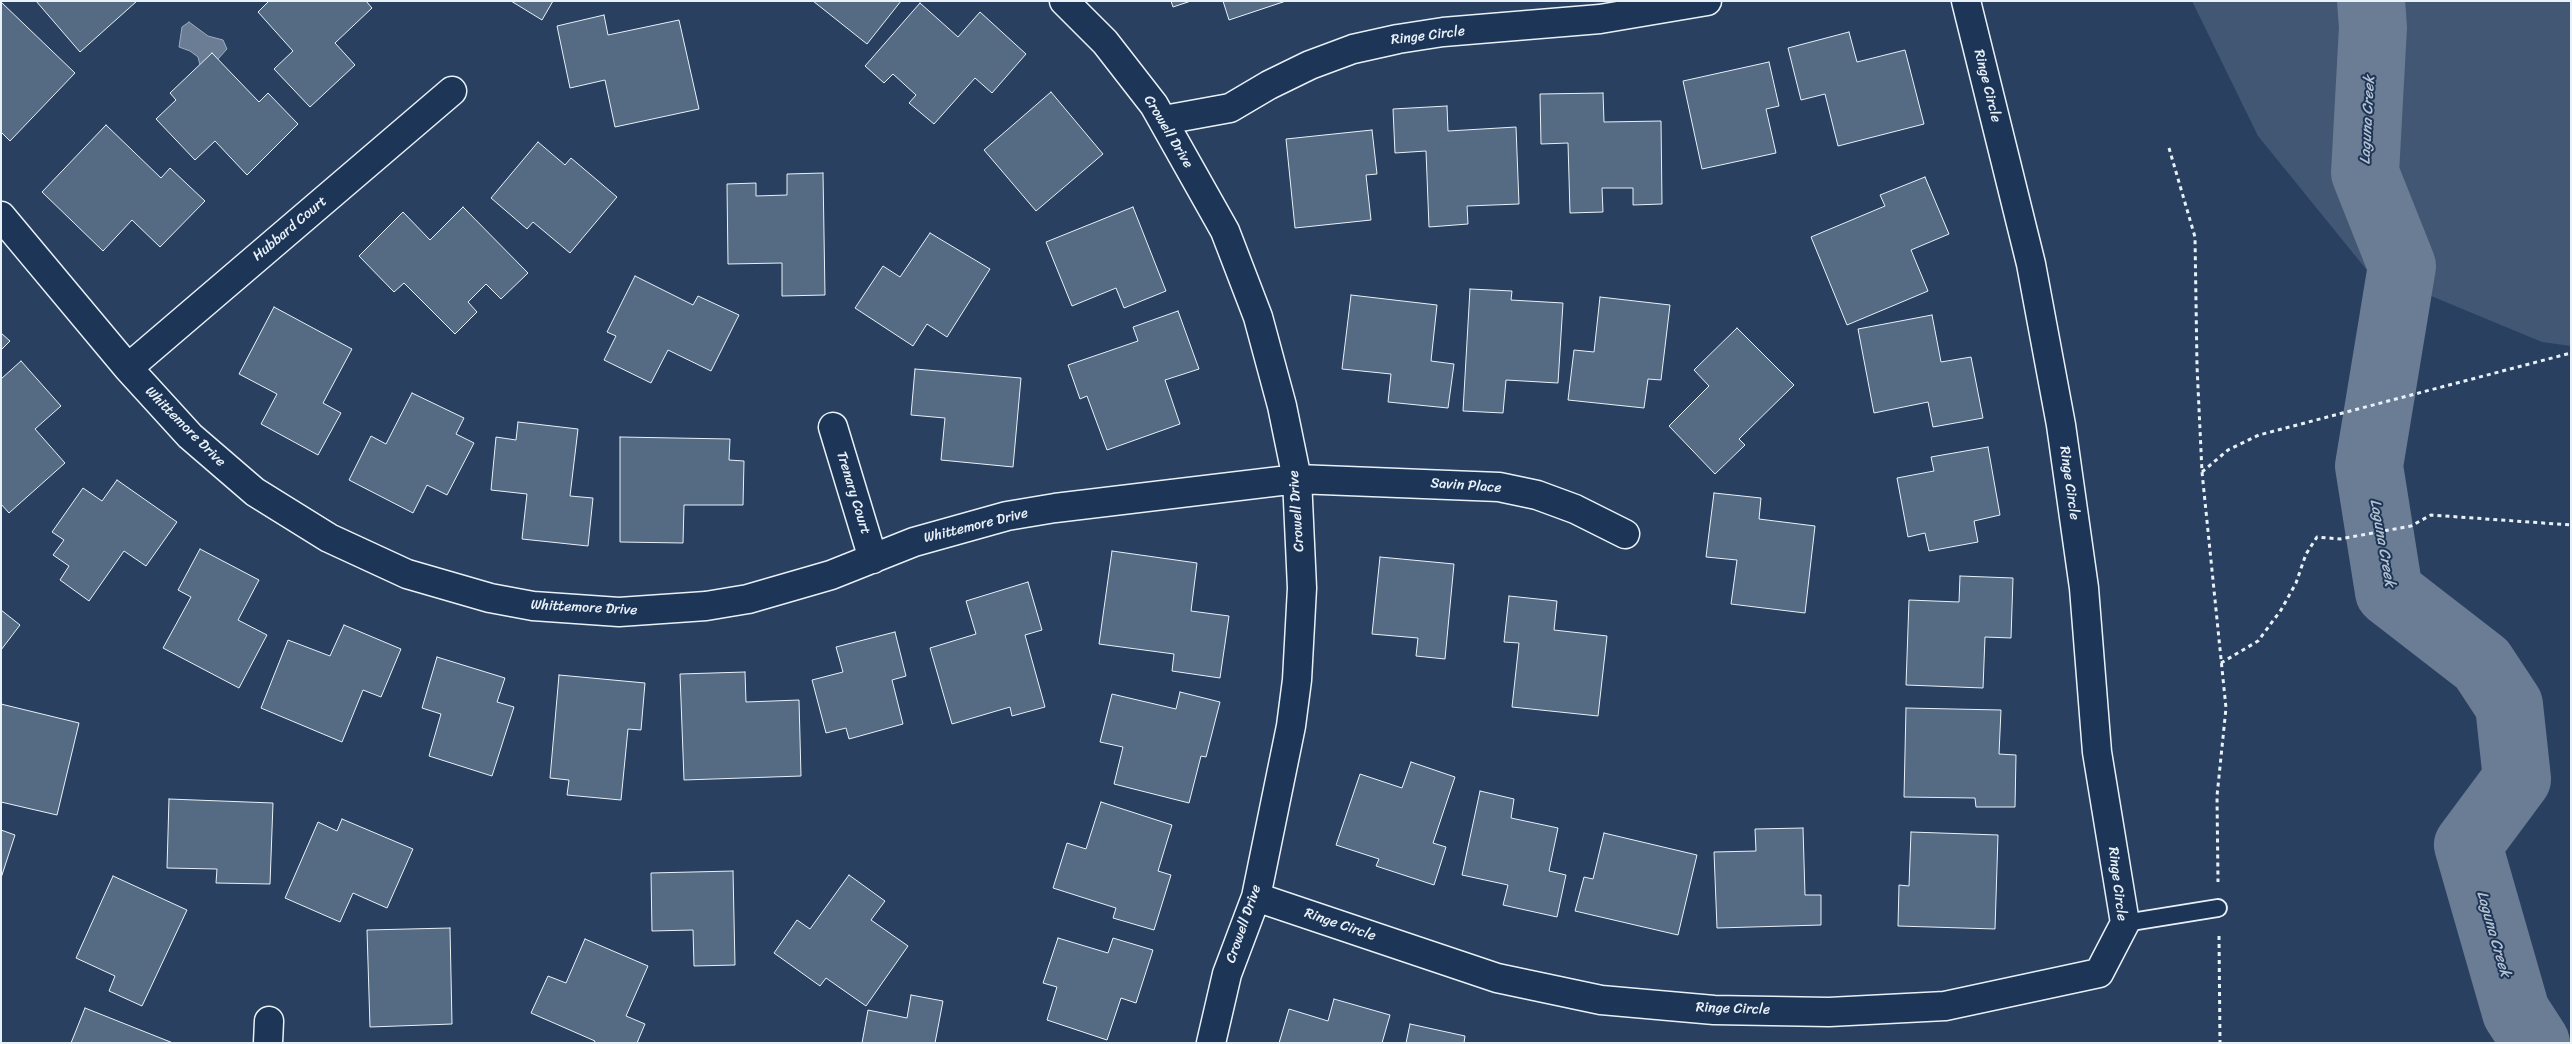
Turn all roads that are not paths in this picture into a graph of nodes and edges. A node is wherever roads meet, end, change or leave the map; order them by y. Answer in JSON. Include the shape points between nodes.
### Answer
{"nodes":[{"id":1,"x":1064,"y":1,"type":"edge"},
{"id":2,"x":1706,"y":1,"type":"edge"},
{"id":3,"x":1966,"y":1,"type":"edge"},
{"id":4,"x":452,"y":91,"type":"dead end"},
{"id":5,"x":1164,"y":120,"type":"junction"},
{"id":6,"x":1,"y":216,"type":"edge"},
{"id":7,"x":128,"y":368,"type":"junction"},
{"id":8,"x":833,"y":427,"type":"dead end"},
{"id":9,"x":1297,"y":479,"type":"junction"},
{"id":10,"x":1625,"y":534,"type":"dead end"},
{"id":11,"x":873,"y":559,"type":"junction"},
{"id":12,"x":1256,"y":897,"type":"junction"},
{"id":13,"x":2218,"y":908,"type":"road end"},
{"id":14,"x":2124,"y":923,"type":"junction"},
{"id":15,"x":1211,"y":1043,"type":"edge"}],
"edges":[{"from":1,"to":5,"type":"street","name":"Crowell Drive","via":[[1104,42]]},
{"from":2,"to":5,"type":"street","name":"Ringe Circle","via":[[1600,19],[1443,32],[1398,39],[1353,49],[1310,65],[1230,108]]},
{"from":3,"to":14,"type":"street","name":"Ringe Circle","via":[[2031,264],[2061,425],[2084,588],[2097,752]]},
{"from":4,"to":7,"type":"street","name":"Hubbard Court"},
{"from":5,"to":9,"type":"street","name":"Crowell Drive","via":[[1225,231],[1258,317],[1282,406]]},
{"from":6,"to":7,"type":"street","name":"Whittemore Drive"},
{"from":7,"to":11,"type":"street","name":"Whittemore Drive","via":[[190,436],[255,492],[329,538],[407,574],[490,598],[533,606],[619,612],[706,606],[748,599],[831,576]]},
{"from":8,"to":11,"type":"street","name":"Trenary Court"},
{"from":9,"to":10,"type":"street","name":"Savin Place","via":[[1499,487],[1575,508]]},
{"from":9,"to":11,"type":"street","name":"Whittemore Drive","via":[[1007,516],[951,530]]},
{"from":9,"to":12,"type":"street","name":"Crowell Drive","via":[[1302,588],[1297,680],[1291,726]]},
{"from":12,"to":14,"type":"street","name":"Ringe Circle","via":[[1497,978],[1601,1000],[1714,1010],[1829,1012],[1955,1004],[2099,974]]},
{"from":12,"to":15,"type":"street","name":"Crowell Drive","via":[[1227,974]]},
{"from":13,"to":14,"type":"lane"}]}
